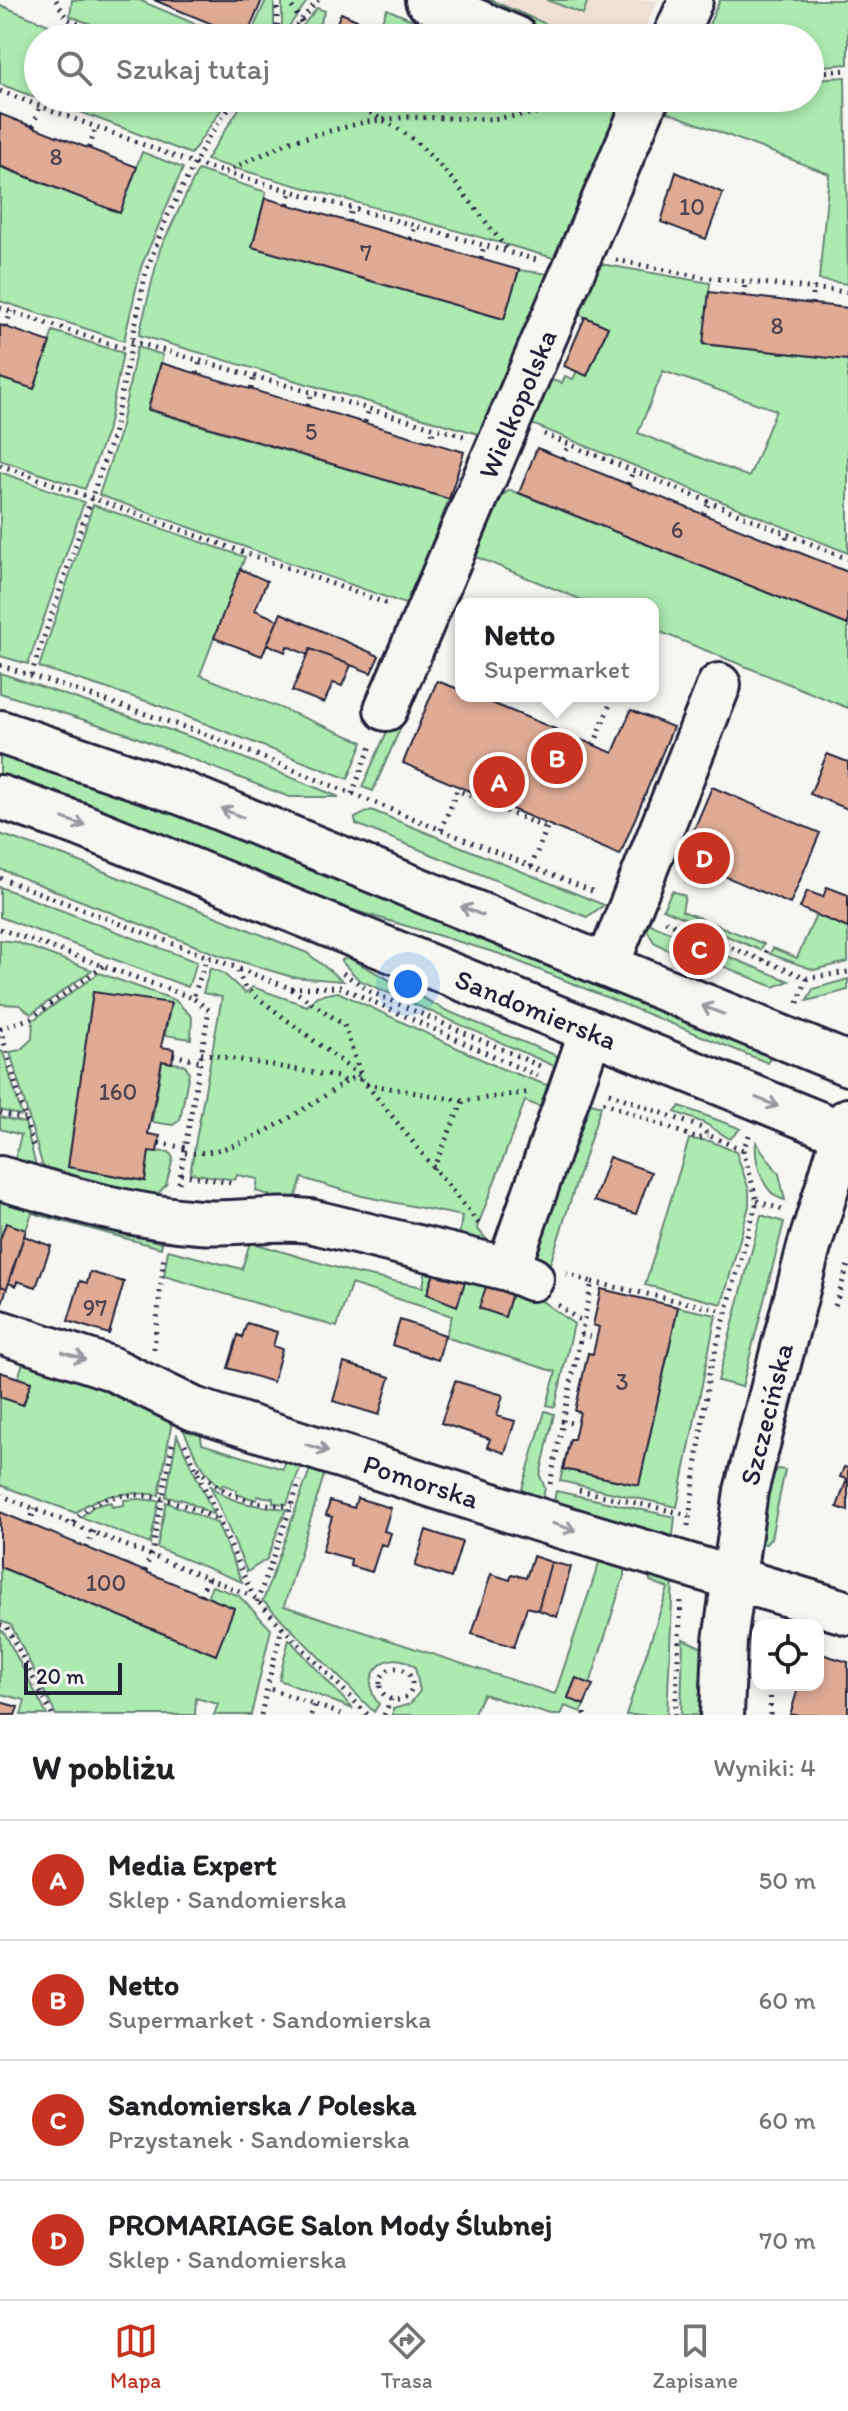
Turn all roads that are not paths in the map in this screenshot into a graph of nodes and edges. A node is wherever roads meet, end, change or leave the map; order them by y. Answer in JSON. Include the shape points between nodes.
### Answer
{"nodes":[{"id":1,"x":427,"y":0,"type":"edge"},
{"id":2,"x":691,"y":0,"type":"edge"},
{"id":3,"x":483,"y":24,"type":"edge"},
{"id":4,"x":680,"y":24,"type":"edge"},
{"id":5,"x":627,"y":112,"type":"edge"},
{"id":6,"x":719,"y":685,"type":"dead end"},
{"id":7,"x":386,"y":709,"type":"dead end"},
{"id":8,"x":0,"y":732,"type":"edge"},
{"id":9,"x":0,"y":797,"type":"edge"},
{"id":10,"x":607,"y":966,"type":"junction"},
{"id":11,"x":591,"y":1031,"type":"junction"},
{"id":12,"x":848,"y":1064,"type":"edge"},
{"id":13,"x":846,"y":1129,"type":"edge"},
{"id":14,"x":0,"y":1178,"type":"edge"},
{"id":15,"x":0,"y":1332,"type":"edge"},
{"id":16,"x":732,"y":1577,"type":"junction"},
{"id":17,"x":848,"y":1613,"type":"edge"},
{"id":18,"x":722,"y":1715,"type":"edge"}],
"edges":[{"from":1,"to":3,"type":"street"},
{"from":2,"to":4,"type":"street"},
{"from":5,"to":7,"type":"street","name":"Wielkopolska","via":[[574,270]]},
{"from":6,"to":10,"type":"street"},
{"from":10,"to":8,"type":"street","one_way":true,"via":[[184,794]]},
{"from":9,"to":11,"type":"street","name":"Sandomierska","one_way":true},
{"from":12,"to":10,"type":"street","one_way":true},
{"from":11,"to":13,"type":"street","name":"Sandomierska","one_way":true},
{"from":11,"to":14,"type":"street","via":[[561,1086],[518,1266],[295,1219],[218,1223],[175,1203],[131,1215]]},
{"from":13,"to":16,"type":"street","name":"Szczecińska","via":[[761,1425]]},
{"from":15,"to":16,"type":"street","name":"Pomorska","one_way":true,"via":[[110,1368],[194,1409]]},
{"from":16,"to":17,"type":"street","name":"Pomorska"},
{"from":16,"to":18,"type":"street","name":"Szczecińska"}]}
